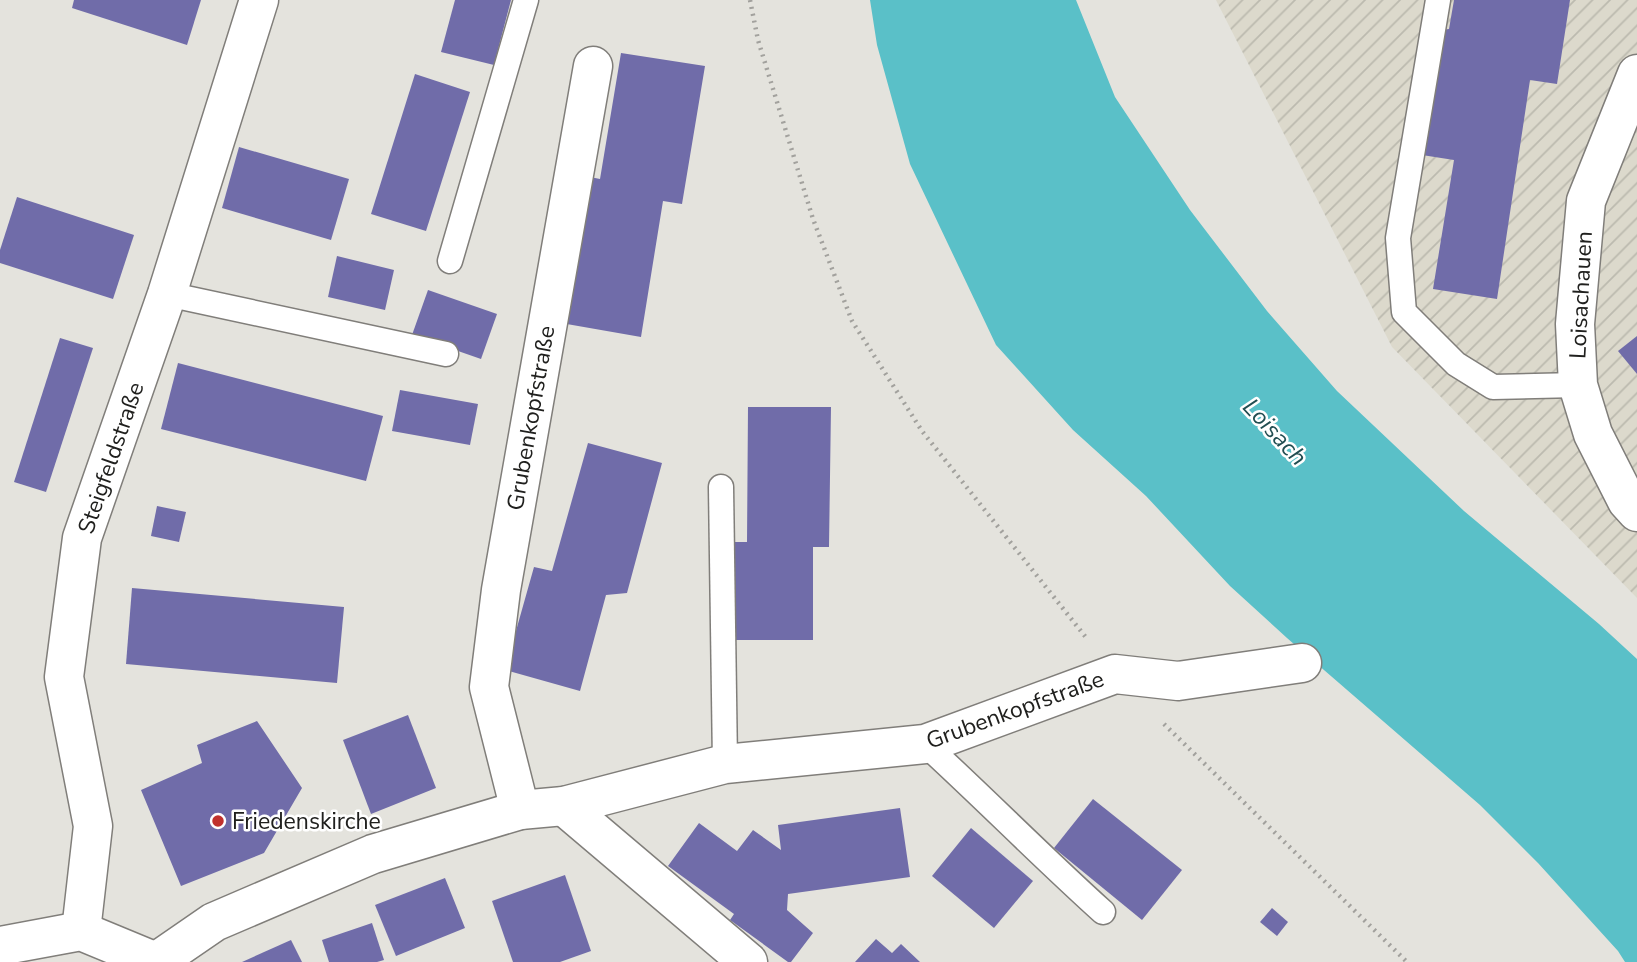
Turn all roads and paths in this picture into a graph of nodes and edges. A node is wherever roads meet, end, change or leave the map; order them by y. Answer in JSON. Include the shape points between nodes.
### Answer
{"nodes":[{"id":1,"x":259,"y":0,"type":"edge"},
{"id":2,"x":526,"y":0,"type":"edge"},
{"id":3,"x":750,"y":0,"type":"edge"},
{"id":4,"x":1438,"y":0,"type":"edge"},
{"id":5,"x":593,"y":66,"type":"dead end"},
{"id":6,"x":1636,"y":80,"type":"edge"},
{"id":7,"x":450,"y":261,"type":"dead end"},
{"id":8,"x":167,"y":294,"type":"junction"},
{"id":9,"x":446,"y":354,"type":"dead end"},
{"id":10,"x":1578,"y":385,"type":"junction"},
{"id":11,"x":721,"y":487,"type":"dead end"},
{"id":12,"x":1637,"y":512,"type":"edge"},
{"id":13,"x":1302,"y":663,"type":"dead end"},
{"id":14,"x":1115,"y":674,"type":"junction"},
{"id":15,"x":1159,"y":719,"type":"dead end"},
{"id":16,"x":925,"y":744,"type":"junction"},
{"id":17,"x":725,"y":764,"type":"junction"},
{"id":18,"x":565,"y":806,"type":"junction"},
{"id":19,"x":520,"y":810,"type":"junction"},
{"id":20,"x":1103,"y":912,"type":"dead end"},
{"id":21,"x":81,"y":931,"type":"junction"},
{"id":22,"x":0,"y":946,"type":"edge"},
{"id":23,"x":156,"y":962,"type":"edge"},
{"id":24,"x":748,"y":962,"type":"edge"},
{"id":25,"x":1407,"y":962,"type":"edge"}],
"edges":[{"from":1,"to":8,"type":"street","name":"Steigfeldstraße"},
{"from":2,"to":7,"type":"lane"},
{"from":3,"to":14,"type":"path","via":[[813,219],[852,321],[922,431]]},
{"from":4,"to":10,"type":"lane","via":[[1398,238],[1404,312],[1456,364],[1493,387]]},
{"from":5,"to":19,"type":"street","name":"Grubenkopfstraße","via":[[501,590],[489,687]]},
{"from":6,"to":10,"type":"street","name":"Loisachauen","via":[[1586,201],[1575,324]]},
{"from":8,"to":9,"type":"lane"},
{"from":8,"to":21,"type":"street","name":"Steigfeldstraße","via":[[82,538],[64,677],[93,826]]},
{"from":10,"to":12,"type":"street","name":"Loisachauen","via":[[1593,434]]},
{"from":11,"to":17,"type":"lane"},
{"from":13,"to":14,"type":"street","name":"Grubenkopfstraße","via":[[1178,681]]},
{"from":14,"to":16,"type":"street","name":"Grubenkopfstraße"},
{"from":15,"to":25,"type":"path"},
{"from":16,"to":17,"type":"street","name":"Grubenkopfstraße"},
{"from":16,"to":20,"type":"lane"},
{"from":17,"to":18,"type":"street","name":"Grubenkopfstraße"},
{"from":18,"to":19,"type":"street","name":"Grubenkopfstraße"},
{"from":18,"to":24,"type":"street"},
{"from":19,"to":23,"type":"street","name":"Grubenkopfstraße","via":[[361,860],[214,922]]},
{"from":21,"to":22,"type":"street"},
{"from":21,"to":23,"type":"street"}]}
